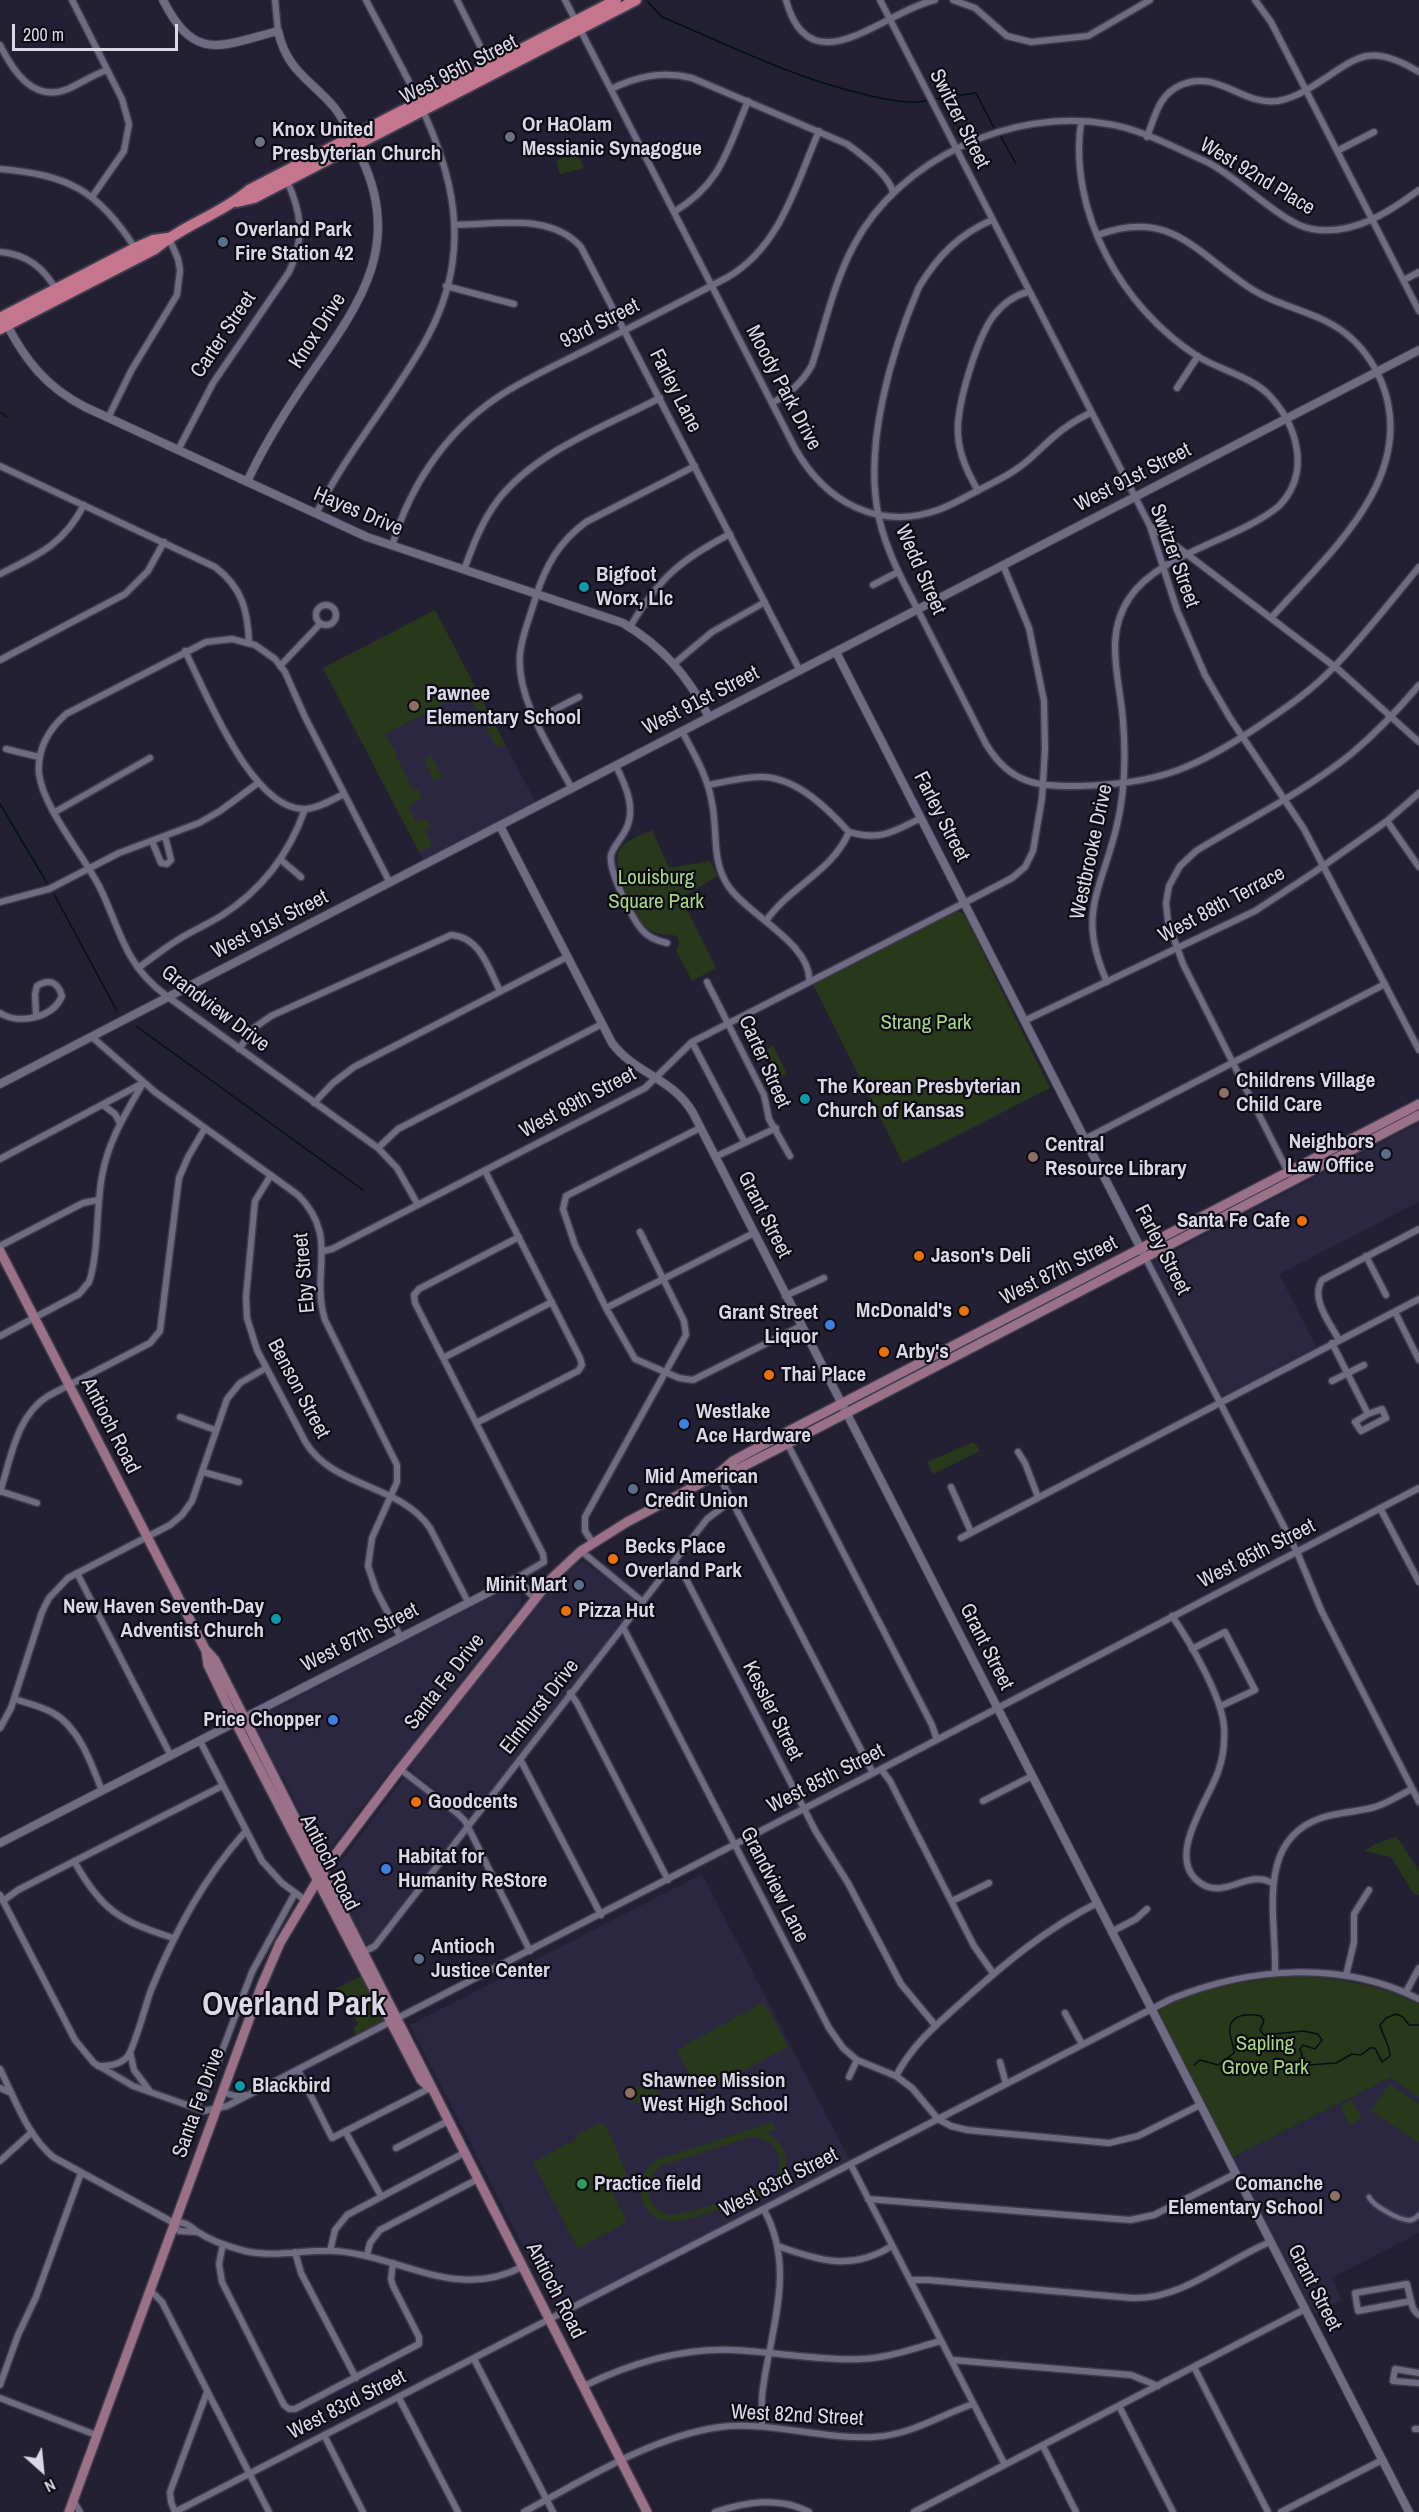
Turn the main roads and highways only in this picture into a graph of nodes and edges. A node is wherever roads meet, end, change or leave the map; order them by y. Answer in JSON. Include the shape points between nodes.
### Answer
{"nodes":[{"id":1,"x":616,"y":0,"type":"edge"},
{"id":2,"x":629,"y":2,"type":"edge"},
{"id":3,"x":578,"y":25,"type":"junction"},
{"id":4,"x":3,"y":322,"type":"edge"},
{"id":5,"x":1419,"y":1104,"type":"edge"},
{"id":6,"x":1419,"y":1115,"type":"edge"},
{"id":7,"x":1290,"y":1176,"type":"junction"},
{"id":8,"x":0,"y":1251,"type":"edge"},
{"id":9,"x":535,"y":1597,"type":"joint"},
{"id":10,"x":320,"y":1875,"type":"junction"},
{"id":11,"x":69,"y":2512,"type":"edge"},
{"id":12,"x":647,"y":2512,"type":"edge"}],
"edges":[{"from":1,"to":3,"type":"main road","name":"West 95th Street"},
{"from":2,"to":3,"type":"main road","name":"West 95th Street"},
{"from":3,"to":4,"type":"main road","name":"West 95th Street","via":[[285,177],[249,190],[233,203],[168,238],[153,240]]},
{"from":5,"to":7,"type":"main road","name":"West 87th Street"},
{"from":6,"to":7,"type":"main road","name":"West 87th Street"},
{"from":7,"to":9,"type":"main road","name":"West 87th Street","via":[[785,1439],[733,1461],[718,1474],[581,1551]]},
{"from":8,"to":10,"type":"main road","name":"Antioch Road","via":[[206,1649],[208,1665],[241,1720]]},
{"from":9,"to":10,"type":"main road","name":"Santa Fe Drive"},
{"from":10,"to":11,"type":"main road","name":"Santa Fe Drive","via":[[280,1943],[261,1987]]},
{"from":10,"to":12,"type":"main road","name":"Antioch Road","via":[[394,2020],[427,2075],[430,2088]]}]}
